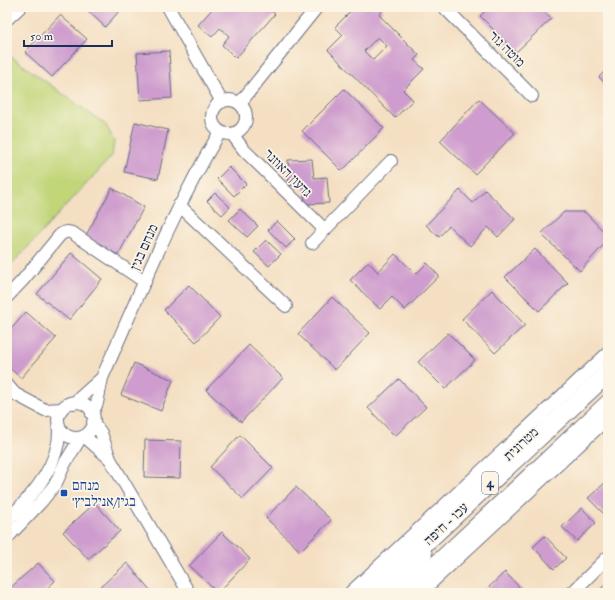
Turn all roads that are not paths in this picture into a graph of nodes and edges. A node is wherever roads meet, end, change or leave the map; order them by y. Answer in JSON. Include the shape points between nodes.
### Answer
{"nodes":[{"id":1,"x":20,"y":7,"type":"edge"},
{"id":2,"x":168,"y":7,"type":"edge"},
{"id":3,"x":316,"y":7,"type":"edge"},
{"id":4,"x":444,"y":7,"type":"edge"},
{"id":5,"x":7,"y":19,"type":"edge"},
{"id":6,"x":532,"y":96,"type":"dead end"},
{"id":7,"x":222,"y":102,"type":"junction"},
{"id":8,"x":240,"y":104,"type":"junction"},
{"id":9,"x":226,"y":133,"type":"junction"},
{"id":10,"x":391,"y":161,"type":"dead end"},
{"id":11,"x":179,"y":205,"type":"junction"},
{"id":12,"x":325,"y":230,"type":"junction"},
{"id":13,"x":312,"y":243,"type":"dead end"},
{"id":14,"x":145,"y":282,"type":"junction"},
{"id":15,"x":7,"y":297,"type":"edge"},
{"id":16,"x":286,"y":306,"type":"dead end"},
{"id":17,"x":608,"y":353,"type":"edge"},
{"id":18,"x":608,"y":373,"type":"edge"},
{"id":19,"x":102,"y":378,"type":"junction"},
{"id":20,"x":608,"y":383,"type":"edge"},
{"id":21,"x":7,"y":385,"type":"edge"},
{"id":22,"x":608,"y":400,"type":"edge"},
{"id":23,"x":74,"y":403,"type":"junction"},
{"id":24,"x":62,"y":409,"type":"junction"},
{"id":25,"x":608,"y":414,"type":"edge"},
{"id":26,"x":93,"y":418,"type":"junction"},
{"id":27,"x":59,"y":425,"type":"junction"},
{"id":28,"x":82,"y":436,"type":"junction"},
{"id":29,"x":110,"y":459,"type":"junction"},
{"id":30,"x":7,"y":520,"type":"edge"},
{"id":31,"x":7,"y":538,"type":"edge"},
{"id":32,"x":608,"y":557,"type":"edge"},
{"id":33,"x":189,"y":593,"type":"edge"},
{"id":34,"x":350,"y":593,"type":"edge"},
{"id":35,"x":372,"y":593,"type":"edge"},
{"id":36,"x":385,"y":593,"type":"edge"},
{"id":37,"x":402,"y":593,"type":"edge"},
{"id":38,"x":416,"y":593,"type":"edge"},
{"id":39,"x":572,"y":593,"type":"edge"}],
"edges":[{"from":1,"to":5,"type":"street"},
{"from":2,"to":7,"type":"street"},
{"from":3,"to":8,"type":"street"},
{"from":4,"to":6,"type":"street","name":"מוטה גור"},
{"from":7,"to":8,"type":"street","via":[[235,100]]},
{"from":7,"to":9,"type":"street","via":[[214,109],[212,120],[214,126]]},
{"from":8,"to":9,"type":"street","via":[[247,115],[244,127],[240,131]]},
{"from":9,"to":11,"type":"street","name":"מנחם בגין","via":[[204,159]]},
{"from":9,"to":12,"type":"street","name":"גדעון האוזנר"},
{"from":10,"to":12,"type":"street"},
{"from":11,"to":14,"type":"street","name":"מנחם בגין"},
{"from":11,"to":16,"type":"street"},
{"from":12,"to":13,"type":"street"},
{"from":14,"to":15,"type":"street","via":[[74,234],[64,232]]},
{"from":14,"to":19,"type":"street","name":"מנחם בגין"},
{"from":17,"to":34,"type":"street"},
{"from":18,"to":35,"type":"highway","name":"עכו - חיפה","number":"4"},
{"from":19,"to":23,"type":"street","name":"מנחם בגין"},
{"from":19,"to":26,"type":"street","name":"מנחם בגין"},
{"from":20,"to":36,"type":"street","name":"מטרונית"},
{"from":21,"to":24,"type":"street","via":[[15,394],[45,410]]},
{"from":22,"to":37,"type":"street","name":"מטרונית"},
{"from":23,"to":24,"type":"street"},
{"from":23,"to":26,"type":"street","via":[[84,404],[89,408]]},
{"from":24,"to":27,"type":"street"},
{"from":25,"to":38,"type":"highway","name":"עכו - חיפה","number":"4"},
{"from":26,"to":28,"type":"street","via":[[92,428]]},
{"from":26,"to":29,"type":"street"},
{"from":27,"to":28,"type":"street","via":[[68,436]]},
{"from":27,"to":30,"type":"street","via":[[58,444],[38,487]]},
{"from":28,"to":29,"type":"street"},
{"from":28,"to":31,"type":"street","via":[[56,483]]},
{"from":29,"to":33,"type":"street"},
{"from":32,"to":39,"type":"street"}]}
